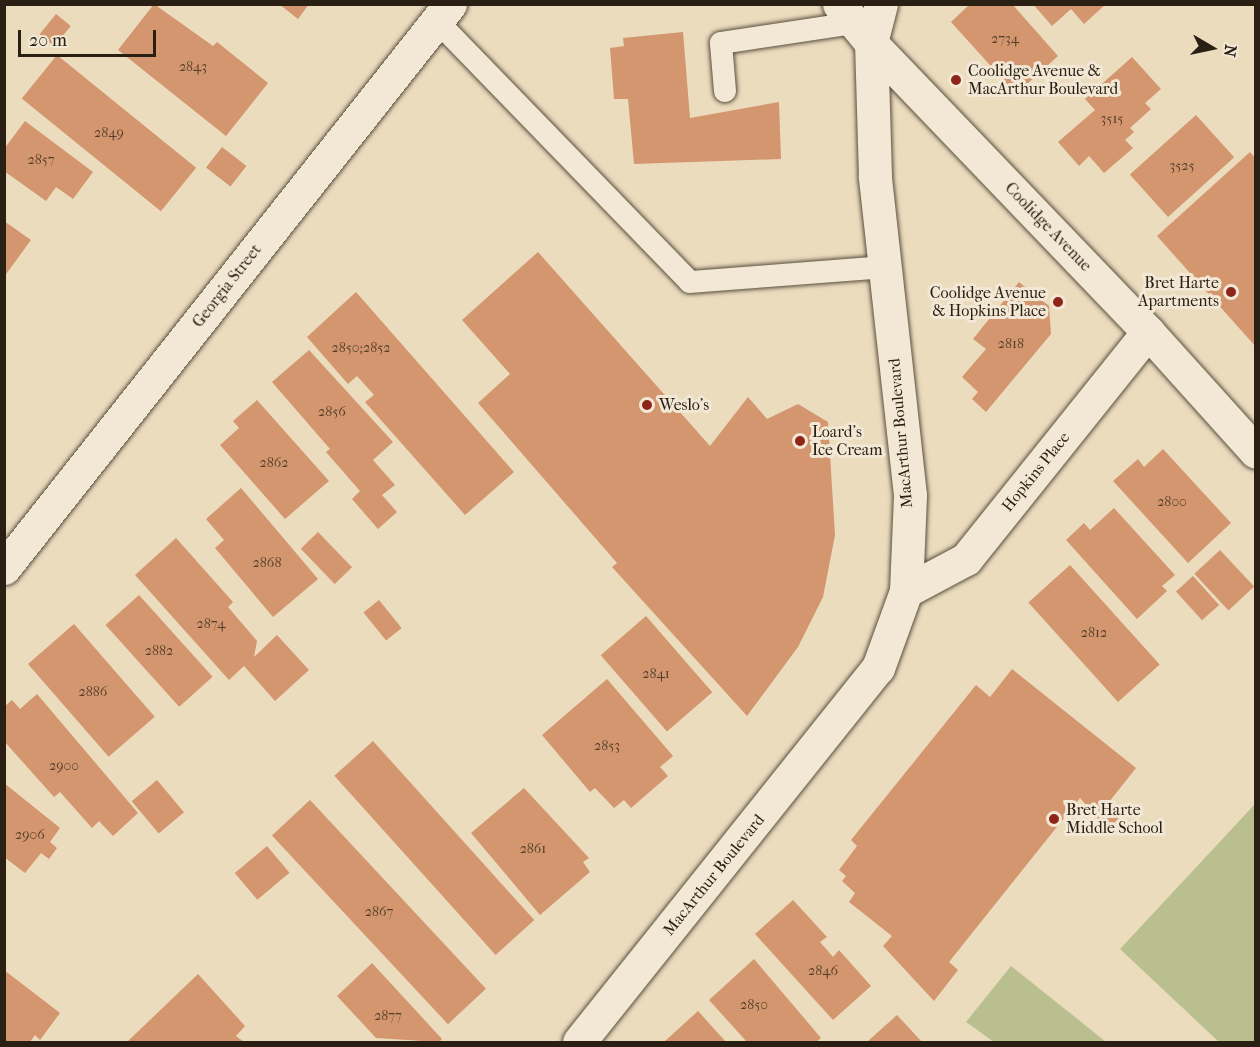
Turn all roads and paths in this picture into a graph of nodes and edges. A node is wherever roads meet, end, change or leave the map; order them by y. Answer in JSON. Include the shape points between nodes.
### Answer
{"nodes":[{"id":1,"x":881,"y":4,"type":"edge"},
{"id":2,"x":444,"y":13,"type":"edge"},
{"id":3,"x":854,"y":23,"type":"edge"},
{"id":4,"x":725,"y":91,"type":"dead end"},
{"id":5,"x":884,"y":267,"type":"junction"},
{"id":6,"x":1148,"y":332,"type":"junction"},
{"id":7,"x":1256,"y":452,"type":"edge"},
{"id":8,"x":4,"y":568,"type":"edge"},
{"id":9,"x":906,"y":591,"type":"junction"},
{"id":10,"x":579,"y":1042,"type":"edge"}],
"edges":[{"from":1,"to":3,"type":"street","name":"MacArthur Boulevard"},
{"from":2,"to":5,"type":"lane","via":[[690,282]]},
{"from":2,"to":8,"type":"street","name":"Georgia Street"},
{"from":3,"to":4,"type":"lane","via":[[721,43]]},
{"from":3,"to":5,"type":"street","name":"MacArthur Boulevard"},
{"from":3,"to":6,"type":"street","name":"Coolidge Avenue"},
{"from":5,"to":9,"type":"street","name":"MacArthur Boulevard","via":[[910,495]]},
{"from":6,"to":7,"type":"street","name":"Coolidge Avenue"},
{"from":6,"to":9,"type":"street","name":"Hopkins Place","via":[[966,559]]},
{"from":9,"to":10,"type":"street","name":"MacArthur Boulevard","via":[[878,668]]}]}
